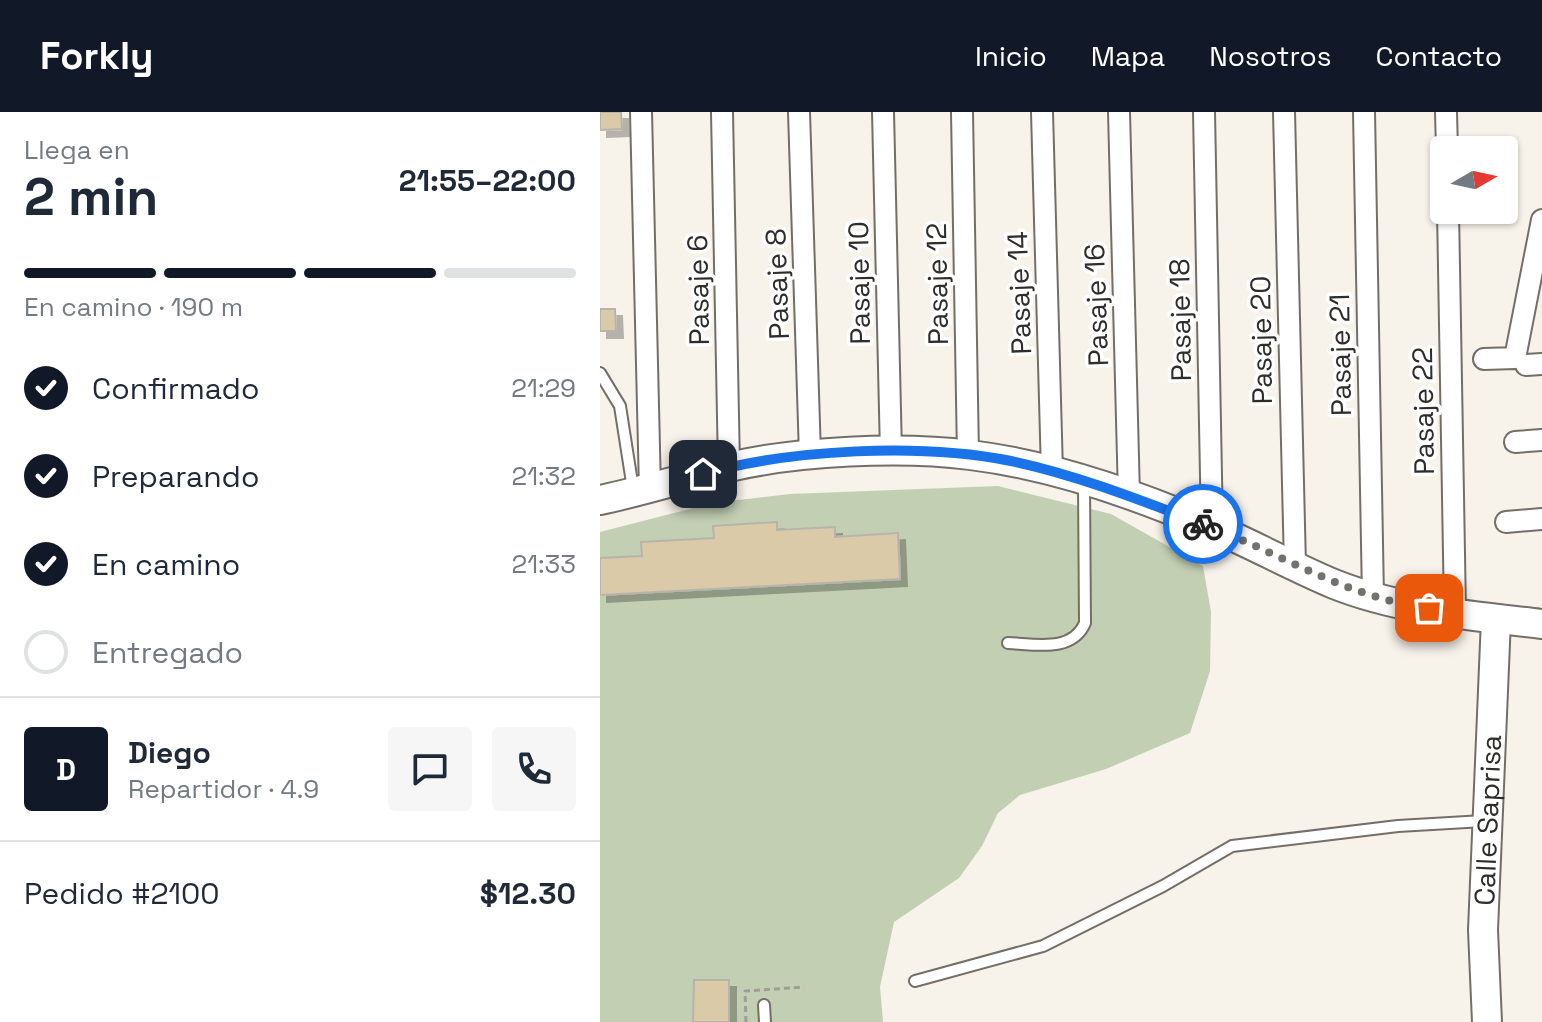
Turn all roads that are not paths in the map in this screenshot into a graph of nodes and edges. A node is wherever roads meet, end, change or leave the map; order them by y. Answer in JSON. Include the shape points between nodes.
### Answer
{"nodes":[{"id":1,"x":641,"y":112,"type":"edge"},
{"id":2,"x":722,"y":112,"type":"edge"},
{"id":3,"x":799,"y":112,"type":"edge"},
{"id":4,"x":883,"y":112,"type":"edge"},
{"id":5,"x":962,"y":112,"type":"edge"},
{"id":6,"x":1042,"y":112,"type":"edge"},
{"id":7,"x":1119,"y":112,"type":"edge"},
{"id":8,"x":1204,"y":112,"type":"edge"},
{"id":9,"x":1284,"y":112,"type":"edge"},
{"id":10,"x":1364,"y":112,"type":"edge"},
{"id":11,"x":1446,"y":112,"type":"edge"},
{"id":12,"x":1447,"y":136,"type":"edge"},
{"id":13,"x":1542,"y":220,"type":"edge"},
{"id":14,"x":1448,"y":224,"type":"edge"},
{"id":15,"x":1536,"y":280,"type":"edge"},
{"id":16,"x":1484,"y":359,"type":"dead end"},
{"id":17,"x":600,"y":373,"type":"edge"},
{"id":18,"x":1542,"y":440,"type":"edge"},
{"id":19,"x":1515,"y":442,"type":"dead end"},
{"id":20,"x":891,"y":453,"type":"junction"},
{"id":21,"x":810,"y":455,"type":"junction"},
{"id":22,"x":968,"y":455,"type":"junction"},
{"id":23,"x":729,"y":467,"type":"junction"},
{"id":24,"x":1052,"y":472,"type":"junction"},
{"id":25,"x":1084,"y":482,"type":"junction"},
{"id":26,"x":642,"y":492,"type":"junction"},
{"id":27,"x":1129,"y":496,"type":"junction"},
{"id":28,"x":600,"y":500,"type":"edge"},
{"id":29,"x":1542,"y":519,"type":"edge"},
{"id":30,"x":1506,"y":522,"type":"dead end"},
{"id":31,"x":1212,"y":527,"type":"junction"},
{"id":32,"x":1295,"y":566,"type":"junction"},
{"id":33,"x":1373,"y":597,"type":"junction"},
{"id":34,"x":1455,"y":611,"type":"junction"},
{"id":35,"x":1496,"y":619,"type":"junction"},
{"id":36,"x":1542,"y":624,"type":"edge"},
{"id":37,"x":1008,"y":643,"type":"dead end"},
{"id":38,"x":1490,"y":821,"type":"junction"},
{"id":39,"x":915,"y":981,"type":"dead end"},
{"id":40,"x":764,"y":1005,"type":"dead end"},
{"id":41,"x":765,"y":1022,"type":"edge"},
{"id":42,"x":1487,"y":1022,"type":"edge"}],
"edges":[{"from":1,"to":26,"type":"street"},
{"from":2,"to":23,"type":"street","name":"Pasaje 6"},
{"from":3,"to":21,"type":"street","name":"Pasaje 8"},
{"from":4,"to":20,"type":"street","name":"Pasaje 10"},
{"from":5,"to":22,"type":"street","name":"Pasaje 12"},
{"from":6,"to":24,"type":"street","name":"Pasaje 14"},
{"from":7,"to":27,"type":"street","name":"Pasaje 16"},
{"from":8,"to":31,"type":"street","name":"Pasaje 18"},
{"from":9,"to":32,"type":"street","name":"Pasaje 20"},
{"from":10,"to":33,"type":"street","name":"Pasaje 21"},
{"from":11,"to":12,"type":"street"},
{"from":13,"to":15,"type":"street"},
{"from":14,"to":34,"type":"street","name":"Pasaje 22"},
{"from":15,"to":16,"type":"street","via":[[1515,358]]},
{"from":17,"to":26,"type":"lane","via":[[620,406]]},
{"from":18,"to":19,"type":"street"},
{"from":20,"to":21,"type":"street"},
{"from":20,"to":22,"type":"street"},
{"from":21,"to":23,"type":"street"},
{"from":22,"to":24,"type":"street"},
{"from":23,"to":26,"type":"street"},
{"from":24,"to":25,"type":"street"},
{"from":25,"to":27,"type":"street"},
{"from":25,"to":37,"type":"lane","via":[[1085,623],[1080,634],[1055,645]]},
{"from":26,"to":28,"type":"street"},
{"from":27,"to":31,"type":"street"},
{"from":29,"to":30,"type":"street"},
{"from":31,"to":32,"type":"street"},
{"from":32,"to":33,"type":"street"},
{"from":33,"to":34,"type":"street"},
{"from":34,"to":35,"type":"street"},
{"from":35,"to":36,"type":"street"},
{"from":35,"to":38,"type":"street","name":"Calle Saprisa"},
{"from":38,"to":39,"type":"lane","via":[[1232,846],[1043,946]]},
{"from":38,"to":42,"type":"street","name":"Calle Saprisa","via":[[1483,930]]},
{"from":40,"to":41,"type":"lane"}]}
